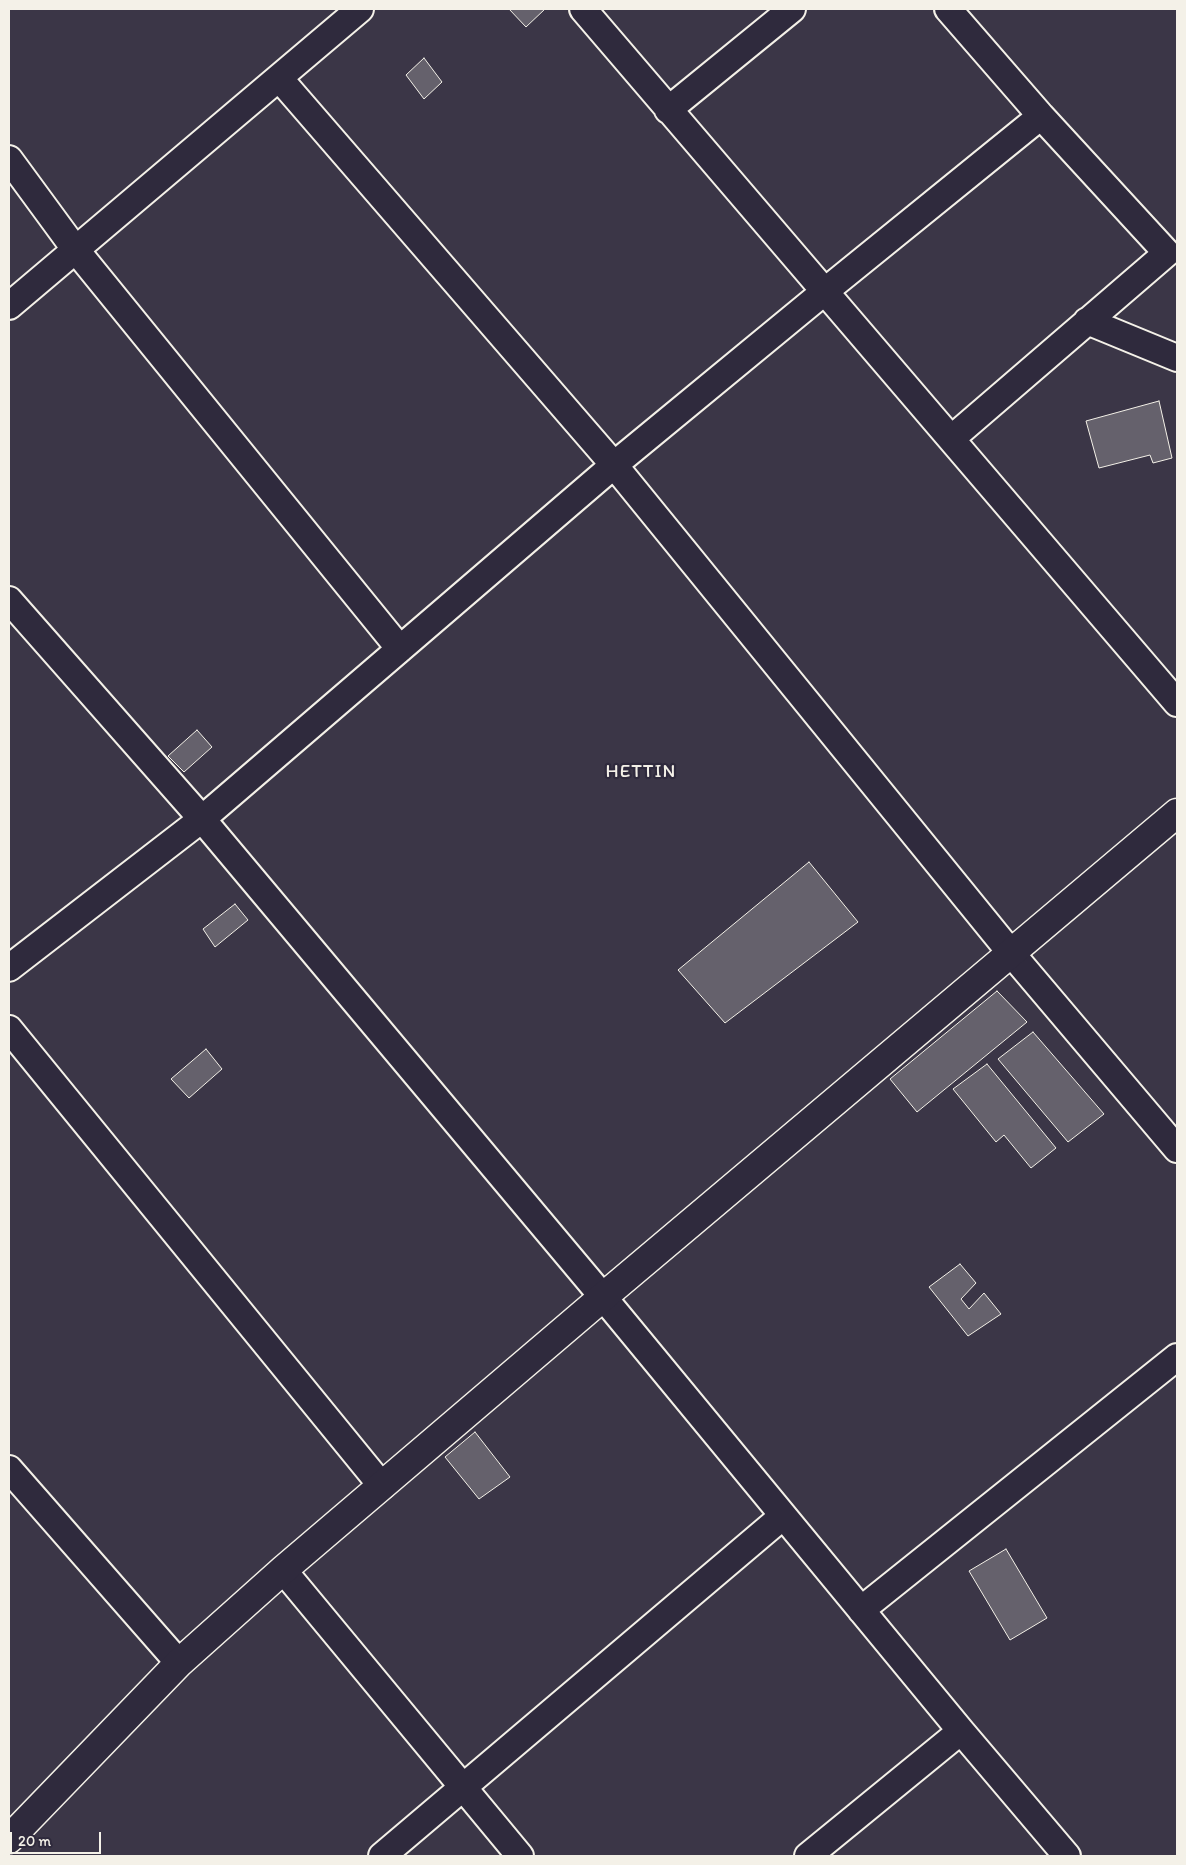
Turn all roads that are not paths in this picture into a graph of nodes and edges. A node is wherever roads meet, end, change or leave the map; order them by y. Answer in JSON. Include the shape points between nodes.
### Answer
{"nodes":[{"id":1,"x":360,"y":9,"type":"edge"},
{"id":2,"x":583,"y":9,"type":"edge"},
{"id":3,"x":792,"y":9,"type":"edge"},
{"id":4,"x":948,"y":9,"type":"edge"},
{"id":5,"x":279,"y":78,"type":"junction"},
{"id":6,"x":668,"y":110,"type":"junction"},
{"id":7,"x":1042,"y":116,"type":"junction"},
{"id":8,"x":9,"y":159,"type":"edge"},
{"id":9,"x":76,"y":249,"type":"junction"},
{"id":10,"x":824,"y":292,"type":"junction"},
{"id":11,"x":9,"y":306,"type":"edge"},
{"id":12,"x":1087,"y":321,"type":"junction"},
{"id":13,"x":1177,"y":358,"type":"edge"},
{"id":14,"x":950,"y":439,"type":"junction"},
{"id":15,"x":614,"y":465,"type":"junction"},
{"id":16,"x":9,"y":600,"type":"edge"},
{"id":17,"x":400,"y":648,"type":"junction"},
{"id":18,"x":1177,"y":703,"type":"edge"},
{"id":19,"x":1177,"y":813,"type":"edge"},
{"id":20,"x":202,"y":819,"type":"junction"},
{"id":21,"x":1011,"y":953,"type":"junction"},
{"id":22,"x":9,"y":968,"type":"edge"},
{"id":23,"x":9,"y":1029,"type":"edge"},
{"id":24,"x":1177,"y":1149,"type":"edge"},
{"id":25,"x":603,"y":1297,"type":"junction"},
{"id":26,"x":1177,"y":1357,"type":"edge"},
{"id":27,"x":9,"y":1469,"type":"edge"},
{"id":28,"x":382,"y":1486,"type":"junction"},
{"id":29,"x":783,"y":1516,"type":"junction"},
{"id":30,"x":283,"y":1570,"type":"junction"},
{"id":31,"x":861,"y":1610,"type":"junction"},
{"id":32,"x":179,"y":1663,"type":"junction"},
{"id":33,"x":961,"y":1731,"type":"junction"},
{"id":34,"x":463,"y":1788,"type":"junction"},
{"id":35,"x":9,"y":1839,"type":"edge"},
{"id":36,"x":382,"y":1856,"type":"edge"},
{"id":37,"x":520,"y":1856,"type":"edge"},
{"id":38,"x":808,"y":1856,"type":"edge"},
{"id":39,"x":1067,"y":1856,"type":"edge"}],
"edges":[{"from":1,"to":5,"type":"street"},
{"from":2,"to":6,"type":"street"},
{"from":3,"to":6,"type":"street"},
{"from":4,"to":7,"type":"street"},
{"from":5,"to":9,"type":"street"},
{"from":5,"to":15,"type":"street"},
{"from":6,"to":10,"type":"street"},
{"from":7,"to":10,"type":"street"},
{"from":7,"to":12,"type":"street","via":[[1167,253]]},
{"from":8,"to":9,"type":"street"},
{"from":9,"to":11,"type":"street"},
{"from":9,"to":17,"type":"street"},
{"from":10,"to":14,"type":"street"},
{"from":10,"to":15,"type":"street"},
{"from":12,"to":13,"type":"street"},
{"from":12,"to":14,"type":"street"},
{"from":14,"to":18,"type":"street"},
{"from":15,"to":17,"type":"street"},
{"from":15,"to":21,"type":"street"},
{"from":16,"to":20,"type":"street"},
{"from":17,"to":20,"type":"street"},
{"from":19,"to":21,"type":"street"},
{"from":20,"to":22,"type":"street"},
{"from":20,"to":25,"type":"street"},
{"from":21,"to":24,"type":"street"},
{"from":21,"to":25,"type":"street"},
{"from":23,"to":28,"type":"street"},
{"from":25,"to":28,"type":"street"},
{"from":25,"to":29,"type":"street"},
{"from":26,"to":31,"type":"street"},
{"from":27,"to":32,"type":"street"},
{"from":28,"to":30,"type":"street"},
{"from":29,"to":31,"type":"street"},
{"from":29,"to":34,"type":"street"},
{"from":30,"to":32,"type":"street"},
{"from":30,"to":34,"type":"street"},
{"from":31,"to":33,"type":"street"},
{"from":32,"to":35,"type":"street"},
{"from":33,"to":38,"type":"street"},
{"from":33,"to":39,"type":"street"},
{"from":34,"to":36,"type":"street"},
{"from":34,"to":37,"type":"street"}]}
